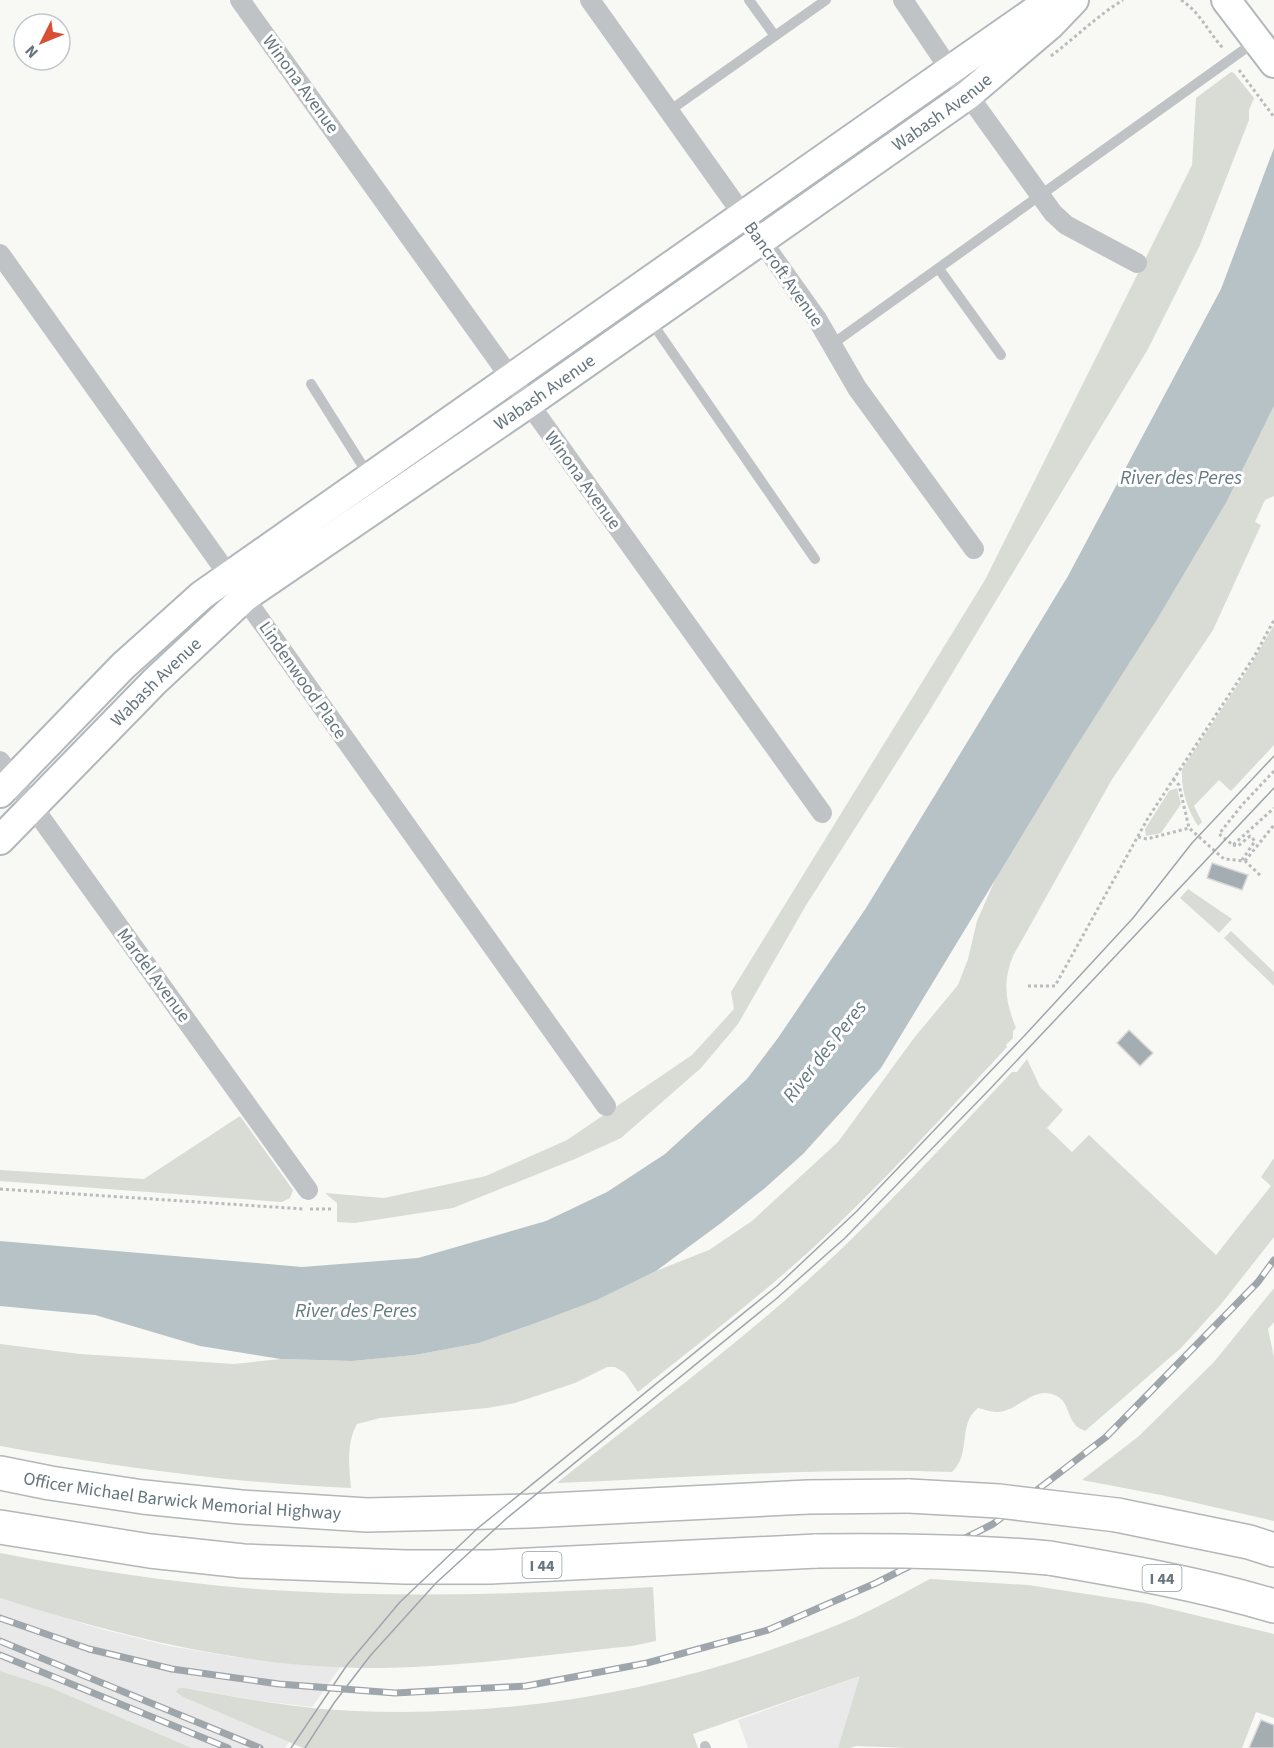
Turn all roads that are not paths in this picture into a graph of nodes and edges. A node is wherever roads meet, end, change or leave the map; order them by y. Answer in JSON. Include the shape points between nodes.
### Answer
{"nodes":[{"id":1,"x":240,"y":0,"type":"edge"},
{"id":2,"x":590,"y":0,"type":"edge"},
{"id":3,"x":749,"y":0,"type":"edge"},
{"id":4,"x":826,"y":0,"type":"edge"},
{"id":5,"x":903,"y":0,"type":"edge"},
{"id":6,"x":1055,"y":0,"type":"edge"},
{"id":7,"x":1074,"y":0,"type":"edge"},
{"id":8,"x":1226,"y":0,"type":"edge"},
{"id":9,"x":775,"y":36,"type":"junction"},
{"id":10,"x":1267,"y":53,"type":"edge"},
{"id":11,"x":950,"y":70,"type":"junction"},
{"id":12,"x":968,"y":95,"type":"junction"},
{"id":13,"x":669,"y":111,"type":"junction"},
{"id":14,"x":1041,"y":196,"type":"junction"},
{"id":15,"x":744,"y":216,"type":"junction"},
{"id":16,"x":761,"y":240,"type":"junction"},
{"id":17,"x":0,"y":254,"type":"edge"},
{"id":18,"x":1137,"y":263,"type":"dead end"},
{"id":19,"x":939,"y":268,"type":"junction"},
{"id":20,"x":649,"y":318,"type":"junction"},
{"id":21,"x":831,"y":345,"type":"junction"},
{"id":22,"x":1001,"y":355,"type":"dead end"},
{"id":23,"x":511,"y":377,"type":"junction"},
{"id":24,"x":311,"y":384,"type":"dead end"},
{"id":25,"x":529,"y":403,"type":"junction"},
{"id":26,"x":369,"y":476,"type":"junction"},
{"id":27,"x":974,"y":549,"type":"dead end"},
{"id":28,"x":815,"y":559,"type":"dead end"},
{"id":29,"x":237,"y":587,"type":"junction"},
{"id":30,"x":3,"y":779,"type":"edge"},
{"id":31,"x":34,"y":806,"type":"junction"},
{"id":32,"x":822,"y":813,"type":"dead end"},
{"id":33,"x":0,"y":840,"type":"edge"},
{"id":34,"x":606,"y":1106,"type":"dead end"},
{"id":35,"x":308,"y":1190,"type":"dead end"},
{"id":36,"x":0,"y":1473,"type":"edge"},
{"id":37,"x":0,"y":1527,"type":"edge"},
{"id":38,"x":1274,"y":1550,"type":"edge"},
{"id":39,"x":1274,"y":1606,"type":"edge"}],
"edges":[{"from":1,"to":23,"type":"street","name":"Winona Avenue"},
{"from":2,"to":13,"type":"street","name":"Bancroft Avenue"},
{"from":3,"to":9,"type":"lane"},
{"from":4,"to":9,"type":"lane"},
{"from":5,"to":11,"type":"street"},
{"from":6,"to":11,"type":"main road","name":"Wabash Avenue"},
{"from":7,"to":12,"type":"main road","name":"Wabash Avenue"},
{"from":8,"to":10,"type":"main road"},
{"from":9,"to":13,"type":"lane"},
{"from":10,"to":14,"type":"lane","via":[[1232,59]]},
{"from":11,"to":12,"type":"street"},
{"from":11,"to":15,"type":"main road","name":"Wabash Avenue"},
{"from":12,"to":14,"type":"street"},
{"from":12,"to":16,"type":"main road","name":"Wabash Avenue"},
{"from":13,"to":15,"type":"street","name":"Bancroft Avenue"},
{"from":14,"to":18,"type":"street","via":[[1066,225]]},
{"from":14,"to":19,"type":"lane"},
{"from":15,"to":16,"type":"street","name":"Bancroft Avenue"},
{"from":15,"to":23,"type":"main road","name":"Wabash Avenue"},
{"from":16,"to":20,"type":"main road","name":"Wabash Avenue"},
{"from":16,"to":21,"type":"street","name":"Bancroft Avenue"},
{"from":17,"to":29,"type":"street","name":"Lindenwood Place"},
{"from":19,"to":21,"type":"lane"},
{"from":19,"to":22,"type":"lane"},
{"from":20,"to":25,"type":"main road","name":"Wabash Avenue"},
{"from":20,"to":28,"type":"lane"},
{"from":21,"to":27,"type":"street","name":"Bancroft Avenue","via":[[857,388]]},
{"from":23,"to":25,"type":"street","name":"Winona Avenue"},
{"from":23,"to":26,"type":"main road","name":"Wabash Avenue"},
{"from":24,"to":26,"type":"lane"},
{"from":25,"to":29,"type":"main road","name":"Wabash Avenue"},
{"from":25,"to":32,"type":"street","name":"Winona Avenue"},
{"from":26,"to":29,"type":"main road","name":"Wabash Avenue"},
{"from":29,"to":30,"type":"main road","name":"Wabash Avenue","via":[[202,595]]},
{"from":29,"to":31,"type":"main road","name":"Wabash Avenue","via":[[155,681]]},
{"from":29,"to":34,"type":"street","name":"Lindenwood Place"},
{"from":30,"to":31,"type":"street","name":"Mardel Avenue"},
{"from":31,"to":33,"type":"main road","name":"Wabash Avenue"},
{"from":31,"to":35,"type":"street","name":"Mardel Avenue"},
{"from":36,"to":38,"type":"highway","name":"Officer Michael Barwick Memorial Highway","bridge":true,"via":[[143,1497],[367,1515],[909,1496],[1117,1515]]},
{"from":37,"to":39,"type":"highway","number":"I 44","bridge":true,"via":[[150,1551],[405,1567],[490,1567],[816,1551],[1049,1558],[1152,1576]]}]}
